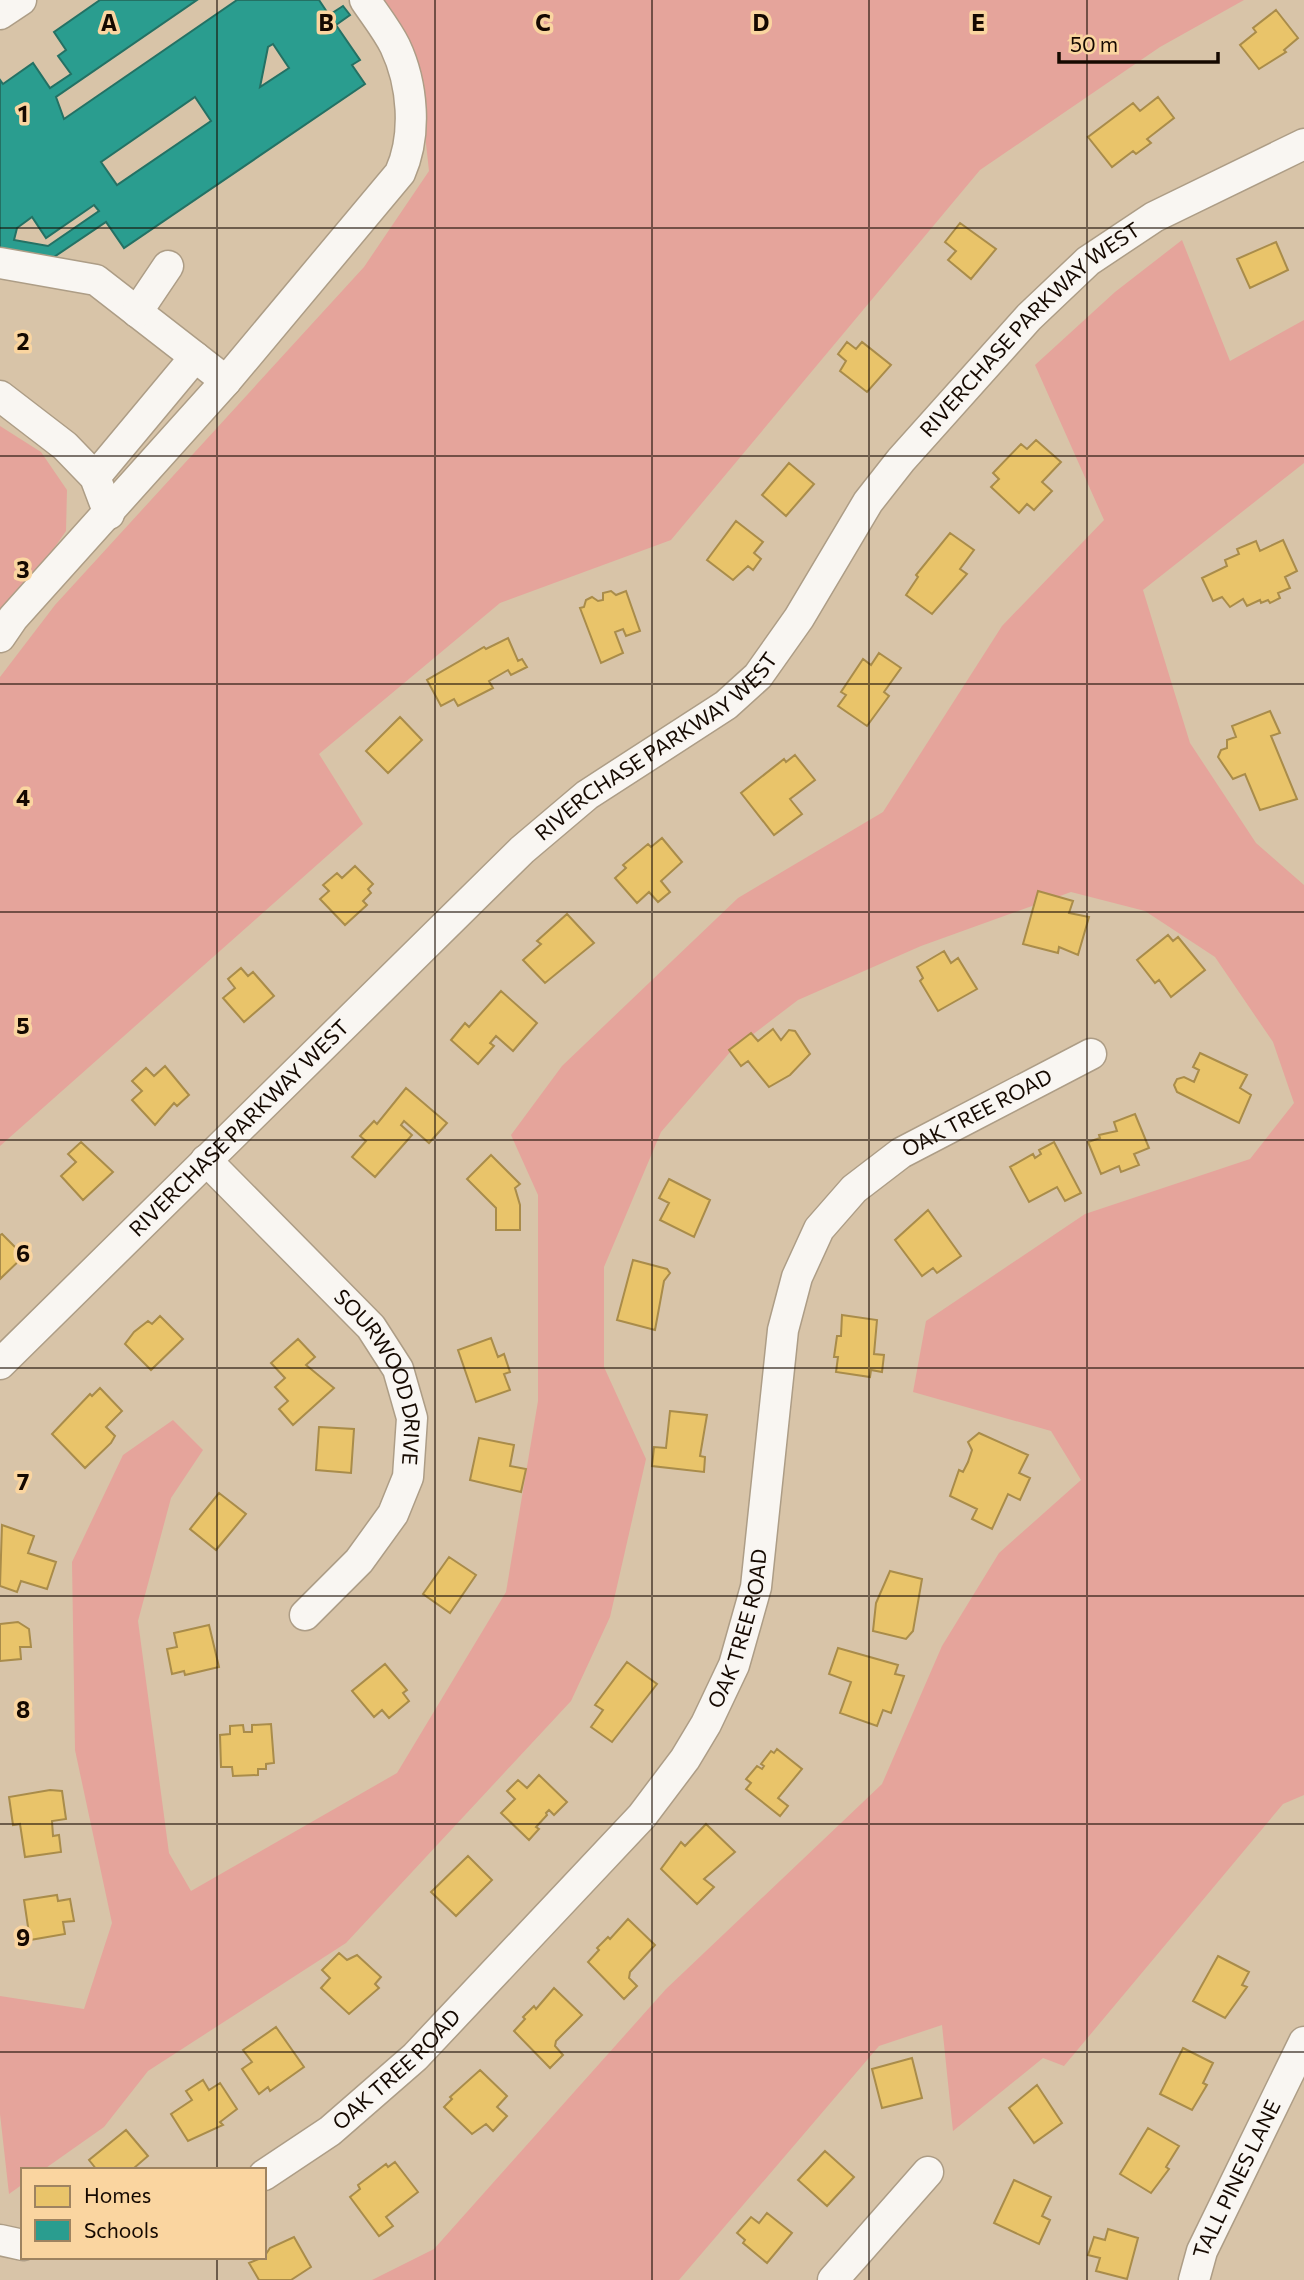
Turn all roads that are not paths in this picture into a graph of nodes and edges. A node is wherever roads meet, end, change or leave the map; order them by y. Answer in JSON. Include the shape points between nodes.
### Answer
{"nodes":[{"id":1,"x":21,"y":0,"type":"edge"},
{"id":2,"x":365,"y":0,"type":"edge"},
{"id":3,"x":0,"y":14,"type":"edge"},
{"id":4,"x":1304,"y":144,"type":"edge"},
{"id":5,"x":0,"y":263,"type":"edge"},
{"id":6,"x":168,"y":266,"type":"dead end"},
{"id":7,"x":137,"y":312,"type":"junction"},
{"id":8,"x":195,"y":357,"type":"junction"},
{"id":9,"x":226,"y":381,"type":"junction"},
{"id":10,"x":0,"y":396,"type":"edge"},
{"id":11,"x":95,"y":477,"type":"junction"},
{"id":12,"x":109,"y":514,"type":"junction"},
{"id":13,"x":0,"y":637,"type":"edge"},
{"id":14,"x":1091,"y":1054,"type":"dead end"},
{"id":15,"x":206,"y":1160,"type":"junction"},
{"id":16,"x":0,"y":1364,"type":"edge"},
{"id":17,"x":304,"y":1615,"type":"dead end"},
{"id":18,"x":1304,"y":2042,"type":"edge"},
{"id":19,"x":928,"y":2172,"type":"dead end"},
{"id":20,"x":266,"y":2174,"type":"edge"},
{"id":21,"x":0,"y":2240,"type":"edge"},
{"id":22,"x":21,"y":2245,"type":"edge"},
{"id":23,"x":833,"y":2280,"type":"edge"},
{"id":24,"x":1194,"y":2280,"type":"edge"}],
"edges":[{"from":1,"to":3,"type":"street"},
{"from":2,"to":9,"type":"street","via":[[394,44],[404,69],[412,133],[408,155],[400,173]]},
{"from":4,"to":15,"type":"street","name":"RIVERCHASE PARKWAY WEST","via":[[1154,217],[1087,261],[1030,317],[884,481],[758,676],[726,705],[597,789],[522,850]]},
{"from":5,"to":7,"type":"street","via":[[96,280]]},
{"from":6,"to":7,"type":"street"},
{"from":7,"to":8,"type":"street"},
{"from":8,"to":9,"type":"street"},
{"from":8,"to":11,"type":"street"},
{"from":9,"to":12,"type":"street"},
{"from":10,"to":11,"type":"street","via":[[65,446]]},
{"from":11,"to":12,"type":"street"},
{"from":12,"to":13,"type":"street"},
{"from":14,"to":20,"type":"street","name":"OAK TREE ROAD","via":[[901,1153],[854,1189],[819,1229],[797,1277],[783,1330],[753,1598],[734,1665],[706,1724],[642,1816],[415,2057],[330,2131]]},
{"from":15,"to":16,"type":"street","name":"RIVERCHASE PARKWAY WEST"},
{"from":15,"to":17,"type":"street","name":"SOURWOOD DRIVE","via":[[371,1327],[398,1369],[412,1418],[408,1477],[393,1514],[359,1561]]},
{"from":18,"to":24,"type":"street","name":"TALL PINES LANE","via":[[1202,2252]]},
{"from":19,"to":23,"type":"street"},
{"from":21,"to":22,"type":"street"}]}
